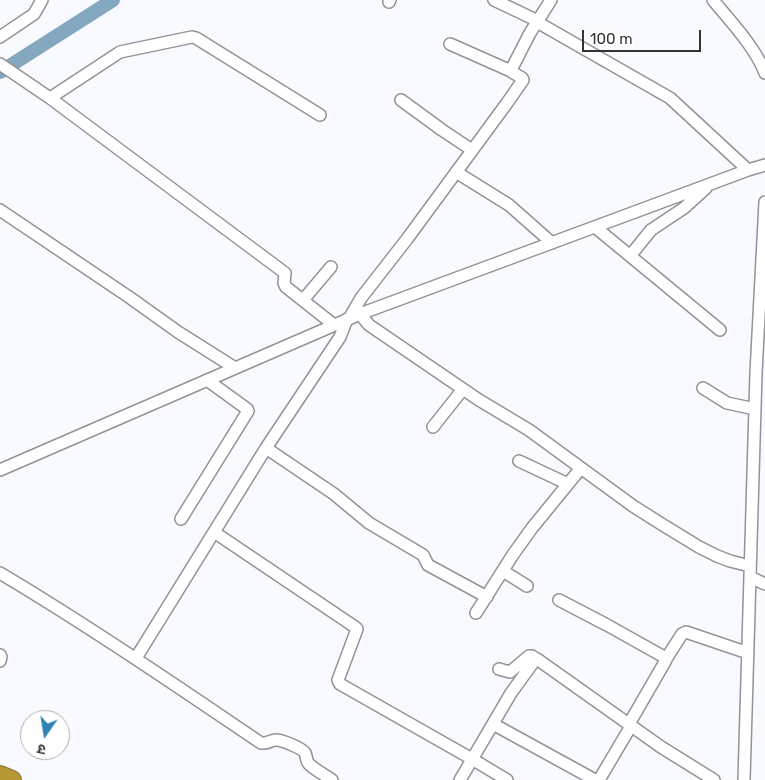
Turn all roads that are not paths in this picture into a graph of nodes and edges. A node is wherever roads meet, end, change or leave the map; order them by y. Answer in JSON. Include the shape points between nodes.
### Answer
{"nodes":[{"id":1,"x":42,"y":0,"type":"edge"},
{"id":2,"x":494,"y":0,"type":"edge"},
{"id":3,"x":551,"y":0,"type":"edge"},
{"id":4,"x":713,"y":0,"type":"edge"},
{"id":5,"x":537,"y":21,"type":"junction"},
{"id":6,"x":0,"y":37,"type":"edge"},
{"id":7,"x":450,"y":44,"type":"dead end"},
{"id":8,"x":0,"y":64,"type":"edge"},
{"id":9,"x":511,"y":71,"type":"junction"},
{"id":10,"x":765,"y":73,"type":"edge"},
{"id":11,"x":50,"y":98,"type":"junction"},
{"id":12,"x":401,"y":100,"type":"dead end"},
{"id":13,"x":320,"y":115,"type":"dead end"},
{"id":14,"x":472,"y":150,"type":"junction"},
{"id":15,"x":765,"y":166,"type":"edge"},
{"id":16,"x":748,"y":170,"type":"junction"},
{"id":17,"x":456,"y":172,"type":"junction"},
{"id":18,"x":711,"y":184,"type":"junction"},
{"id":19,"x":765,"y":202,"type":"edge"},
{"id":20,"x":0,"y":210,"type":"edge"},
{"id":21,"x":595,"y":227,"type":"junction"},
{"id":22,"x":552,"y":243,"type":"junction"},
{"id":23,"x":764,"y":249,"type":"edge"},
{"id":24,"x":630,"y":256,"type":"junction"},
{"id":25,"x":331,"y":267,"type":"dead end"},
{"id":26,"x":303,"y":300,"type":"junction"},
{"id":27,"x":352,"y":318,"type":"junction"},
{"id":28,"x":334,"y":325,"type":"junction"},
{"id":29,"x":720,"y":330,"type":"dead end"},
{"id":30,"x":235,"y":368,"type":"junction"},
{"id":31,"x":761,"y":374,"type":"edge"},
{"id":32,"x":207,"y":380,"type":"junction"},
{"id":33,"x":703,"y":388,"type":"dead end"},
{"id":34,"x":463,"y":389,"type":"junction"},
{"id":35,"x":755,"y":409,"type":"junction"},
{"id":36,"x":433,"y":426,"type":"dead end"},
{"id":37,"x":266,"y":448,"type":"junction"},
{"id":38,"x":519,"y":461,"type":"dead end"},
{"id":39,"x":581,"y":468,"type":"junction"},
{"id":40,"x":0,"y":470,"type":"edge"},
{"id":41,"x":568,"y":484,"type":"junction"},
{"id":42,"x":181,"y":519,"type":"dead end"},
{"id":43,"x":214,"y":532,"type":"junction"},
{"id":44,"x":503,"y":571,"type":"junction"},
{"id":45,"x":750,"y":571,"type":"junction"},
{"id":46,"x":0,"y":573,"type":"edge"},
{"id":47,"x":765,"y":584,"type":"edge"},
{"id":48,"x":527,"y":586,"type":"dead end"},
{"id":49,"x":487,"y":596,"type":"junction"},
{"id":50,"x":559,"y":600,"type":"dead end"},
{"id":51,"x":476,"y":613,"type":"dead end"},
{"id":52,"x":748,"y":653,"type":"junction"},
{"id":53,"x":0,"y":655,"type":"edge"},
{"id":54,"x":136,"y":658,"type":"junction"},
{"id":55,"x":536,"y":659,"type":"junction"},
{"id":56,"x":666,"y":659,"type":"junction"},
{"id":57,"x":0,"y":661,"type":"edge"},
{"id":58,"x":499,"y":668,"type":"dead end"},
{"id":59,"x":493,"y":724,"type":"junction"},
{"id":60,"x":630,"y":725,"type":"junction"},
{"id":61,"x":472,"y":759,"type":"junction"},
{"id":62,"x":0,"y":775,"type":"edge"},
{"id":63,"x":12,"y":780,"type":"edge"},
{"id":64,"x":332,"y":780,"type":"edge"},
{"id":65,"x":460,"y":780,"type":"edge"},
{"id":66,"x":507,"y":780,"type":"edge"},
{"id":67,"x":595,"y":780,"type":"edge"},
{"id":68,"x":599,"y":780,"type":"edge"},
{"id":69,"x":714,"y":780,"type":"edge"},
{"id":70,"x":744,"y":780,"type":"edge"}],
"edges":[{"from":1,"to":6,"type":"street","via":[[34,14]]},
{"from":2,"to":5,"type":"street"},
{"from":3,"to":5,"type":"street"},
{"from":4,"to":10,"type":"street","via":[[751,48]]},
{"from":5,"to":9,"type":"street"},
{"from":5,"to":16,"type":"street","via":[[670,98]]},
{"from":7,"to":9,"type":"street"},
{"from":8,"to":11,"type":"street"},
{"from":9,"to":14,"type":"street","via":[[523,80]]},
{"from":11,"to":13,"type":"street","via":[[120,52],[196,38]]},
{"from":11,"to":26,"type":"street","via":[[285,273],[285,285]]},
{"from":12,"to":14,"type":"street"},
{"from":14,"to":17,"type":"street"},
{"from":15,"to":16,"type":"street"},
{"from":16,"to":18,"type":"street"},
{"from":17,"to":22,"type":"street","via":[[509,205]]},
{"from":17,"to":27,"type":"street","via":[[361,298]]},
{"from":18,"to":21,"type":"street"},
{"from":18,"to":24,"type":"street","via":[[684,208],[651,230]]},
{"from":19,"to":23,"type":"street"},
{"from":20,"to":30,"type":"street"},
{"from":21,"to":22,"type":"street"},
{"from":21,"to":24,"type":"street"},
{"from":22,"to":27,"type":"street"},
{"from":23,"to":31,"type":"street"},
{"from":24,"to":29,"type":"street"},
{"from":25,"to":26,"type":"street"},
{"from":26,"to":28,"type":"street"},
{"from":27,"to":28,"type":"street"},
{"from":27,"to":34,"type":"street","via":[[369,325]]},
{"from":27,"to":37,"type":"street"},
{"from":28,"to":30,"type":"street"},
{"from":30,"to":32,"type":"street"},
{"from":31,"to":35,"type":"street"},
{"from":32,"to":40,"type":"street"},
{"from":32,"to":42,"type":"street","via":[[248,411]]},
{"from":33,"to":35,"type":"street","via":[[726,403]]},
{"from":34,"to":36,"type":"street"},
{"from":34,"to":39,"type":"street","via":[[529,430]]},
{"from":35,"to":45,"type":"street"},
{"from":37,"to":43,"type":"street"},
{"from":37,"to":49,"type":"street","via":[[334,494],[369,523],[423,555],[428,565]]},
{"from":38,"to":41,"type":"street"},
{"from":39,"to":41,"type":"street"},
{"from":39,"to":45,"type":"street","via":[[633,506],[699,547]]},
{"from":41,"to":44,"type":"street","via":[[532,528]]},
{"from":43,"to":54,"type":"street"},
{"from":43,"to":61,"type":"street","via":[[357,629],[338,680],[340,684]]},
{"from":44,"to":48,"type":"street"},
{"from":44,"to":49,"type":"street"},
{"from":45,"to":47,"type":"street"},
{"from":45,"to":52,"type":"street"},
{"from":46,"to":54,"type":"street"},
{"from":49,"to":51,"type":"street"},
{"from":50,"to":56,"type":"street"},
{"from":52,"to":56,"type":"street","via":[[686,632]]},
{"from":52,"to":70,"type":"street"},
{"from":53,"to":57,"type":"street"},
{"from":54,"to":64,"type":"street","via":[[261,743],[279,740],[302,750],[310,765]]},
{"from":55,"to":58,"type":"street","via":[[529,656],[510,672]]},
{"from":55,"to":59,"type":"street","via":[[511,692]]},
{"from":55,"to":60,"type":"street"},
{"from":56,"to":60,"type":"street"},
{"from":59,"to":61,"type":"street"},
{"from":59,"to":67,"type":"street"},
{"from":60,"to":68,"type":"street"},
{"from":60,"to":69,"type":"street"},
{"from":61,"to":65,"type":"street"},
{"from":61,"to":66,"type":"street"},
{"from":62,"to":63,"type":"highway"}]}
